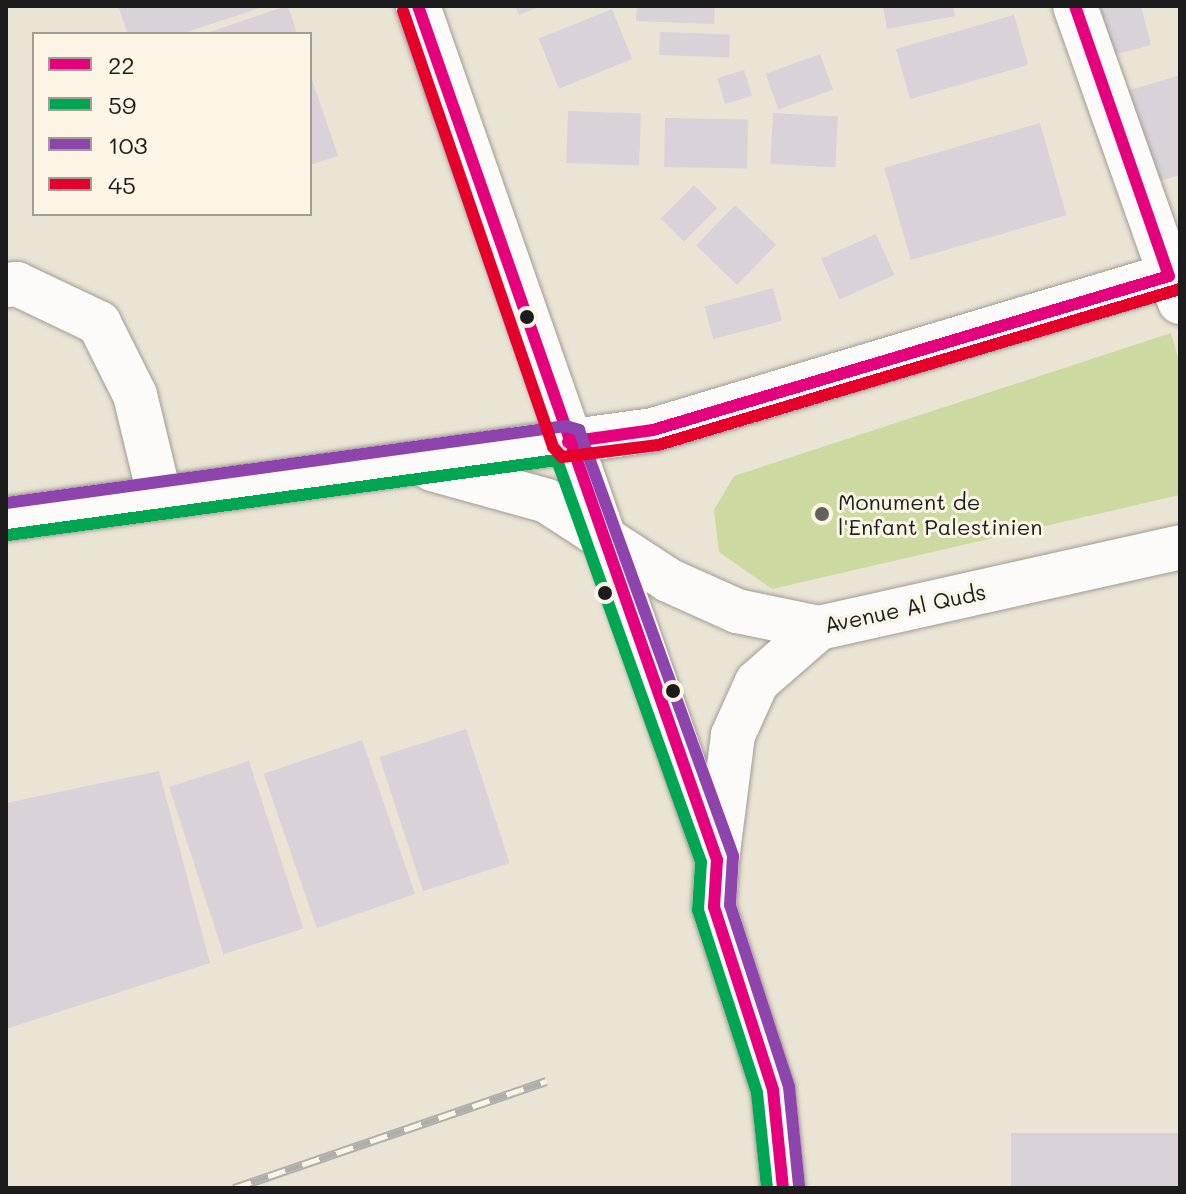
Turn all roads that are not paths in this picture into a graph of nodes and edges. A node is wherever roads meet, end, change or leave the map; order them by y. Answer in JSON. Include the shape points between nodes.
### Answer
{"nodes":[{"id":1,"x":418,"y":6,"type":"edge"},
{"id":2,"x":1075,"y":6,"type":"edge"},
{"id":3,"x":1176,"y":283,"type":"edge"},
{"id":4,"x":6,"y":285,"type":"edge"},
{"id":5,"x":568,"y":442,"type":"junction"},
{"id":6,"x":407,"y":463,"type":"junction"},
{"id":7,"x":160,"y":498,"type":"junction"},
{"id":8,"x":6,"y":519,"type":"edge"},
{"id":9,"x":598,"y":535,"type":"junction"},
{"id":10,"x":1180,"y":547,"type":"edge"},
{"id":11,"x":819,"y":628,"type":"junction"},
{"id":12,"x":717,"y":860,"type":"junction"},
{"id":13,"x":783,"y":1188,"type":"edge"}],
"edges":[{"from":1,"to":5,"type":"main road"},
{"from":2,"to":3,"type":"main road"},
{"from":3,"to":5,"type":"main road","via":[[653,430]]},
{"from":4,"to":7,"type":"main road","via":[[17,284],[99,323],[135,395]]},
{"from":5,"to":6,"type":"main road"},
{"from":5,"to":9,"type":"main road"},
{"from":6,"to":7,"type":"main road"},
{"from":6,"to":9,"type":"main road","name":"Avenue Al Quds","via":[[547,501]]},
{"from":7,"to":8,"type":"main road"},
{"from":9,"to":11,"type":"main road","name":"Avenue Al Quds","via":[[668,580],[737,611]]},
{"from":9,"to":12,"type":"main road"},
{"from":10,"to":11,"type":"main road","name":"Avenue Al Quds"},
{"from":11,"to":12,"type":"main road","via":[[757,682],[739,721]]},
{"from":12,"to":13,"type":"main road","via":[[714,907],[773,1090]]}]}
